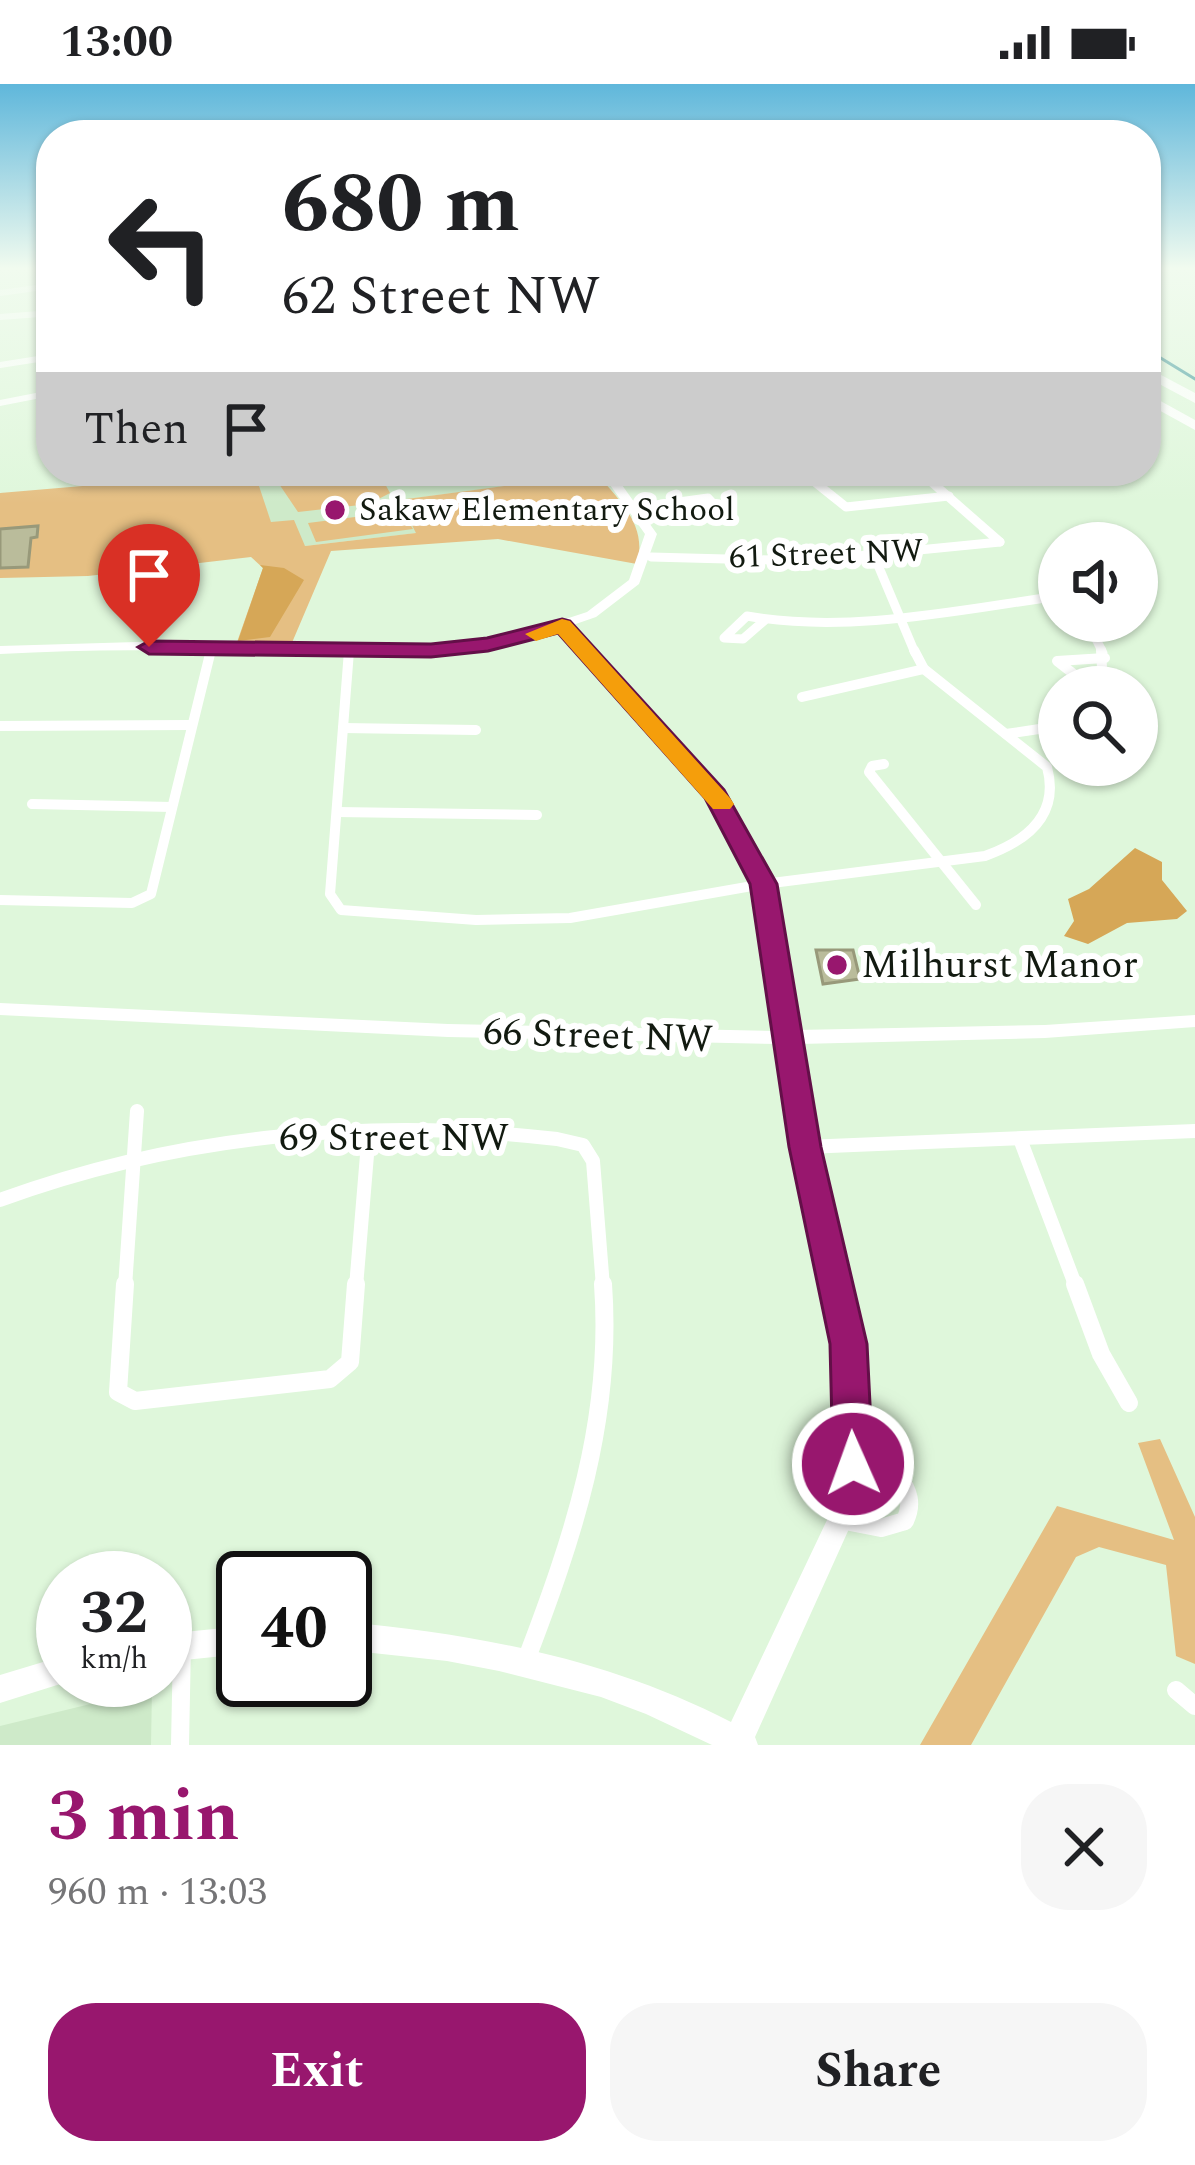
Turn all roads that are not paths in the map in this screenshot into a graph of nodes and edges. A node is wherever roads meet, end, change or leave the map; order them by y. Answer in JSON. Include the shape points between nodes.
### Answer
{"nodes":[{"id":1,"x":36,"y":359,"type":"edge"},
{"id":2,"x":0,"y":365,"type":"edge"},
{"id":3,"x":1161,"y":380,"type":"edge"},
{"id":4,"x":36,"y":397,"type":"edge"},
{"id":5,"x":1195,"y":399,"type":"edge"},
{"id":6,"x":0,"y":403,"type":"edge"},
{"id":7,"x":1161,"y":406,"type":"edge"},
{"id":8,"x":1195,"y":426,"type":"edge"},
{"id":9,"x":618,"y":486,"type":"edge"},
{"id":10,"x":820,"y":486,"type":"edge"},
{"id":11,"x":937,"y":486,"type":"edge"},
{"id":12,"x":949,"y":496,"type":"junction"},
{"id":13,"x":635,"y":508,"type":"junction"},
{"id":14,"x":718,"y":509,"type":"dead end"},
{"id":15,"x":651,"y":557,"type":"junction"},
{"id":16,"x":875,"y":558,"type":"junction"},
{"id":17,"x":1038,"y":599,"type":"edge"},
{"id":18,"x":898,"y":618,"type":"junction"},
{"id":19,"x":764,"y":620,"type":"dead end"},
{"id":20,"x":562,"y":626,"type":"junction"},
{"id":21,"x":1097,"y":642,"type":"edge"},
{"id":22,"x":211,"y":649,"type":"junction"},
{"id":23,"x":0,"y":650,"type":"edge"},
{"id":24,"x":349,"y":651,"type":"junction"},
{"id":25,"x":1105,"y":658,"type":"junction"},
{"id":26,"x":1063,"y":666,"type":"edge"},
{"id":27,"x":1105,"y":666,"type":"edge"},
{"id":28,"x":924,"y":669,"type":"junction"},
{"id":29,"x":802,"y":697,"type":"dead end"},
{"id":30,"x":190,"y":725,"type":"junction"},
{"id":31,"x":0,"y":726,"type":"edge"},
{"id":32,"x":343,"y":728,"type":"junction"},
{"id":33,"x":1038,"y":729,"type":"edge"},
{"id":34,"x":476,"y":730,"type":"dead end"},
{"id":35,"x":1006,"y":734,"type":"junction"},
{"id":36,"x":884,"y":764,"type":"dead end"},
{"id":37,"x":32,"y":805,"type":"dead end"},
{"id":38,"x":172,"y":807,"type":"junction"},
{"id":39,"x":337,"y":812,"type":"junction"},
{"id":40,"x":537,"y":815,"type":"dead end"},
{"id":41,"x":941,"y":862,"type":"junction"},
{"id":42,"x":764,"y":884,"type":"junction"},
{"id":43,"x":0,"y":900,"type":"edge"},
{"id":44,"x":976,"y":905,"type":"dead end"},
{"id":45,"x":0,"y":1009,"type":"edge"},
{"id":46,"x":1195,"y":1022,"type":"edge"},
{"id":47,"x":789,"y":1040,"type":"junction"},
{"id":48,"x":137,"y":1111,"type":"dead end"},
{"id":49,"x":369,"y":1131,"type":"junction"},
{"id":50,"x":1195,"y":1131,"type":"edge"},
{"id":51,"x":1020,"y":1139,"type":"junction"},
{"id":52,"x":805,"y":1147,"type":"junction"},
{"id":53,"x":134,"y":1155,"type":"junction"},
{"id":54,"x":0,"y":1200,"type":"edge"},
{"id":55,"x":1129,"y":1403,"type":"dead end"},
{"id":56,"x":853,"y":1464,"type":"junction"},
{"id":57,"x":840,"y":1520,"type":"junction"},
{"id":58,"x":372,"y":1638,"type":"edge"},
{"id":59,"x":525,"y":1663,"type":"junction"},
{"id":60,"x":36,"y":1678,"type":"edge"},
{"id":61,"x":0,"y":1689,"type":"edge"},
{"id":62,"x":1176,"y":1690,"type":"dead end"},
{"id":63,"x":1195,"y":1706,"type":"edge"},
{"id":64,"x":178,"y":1707,"type":"edge"},
{"id":65,"x":739,"y":1744,"type":"edge"},
{"id":66,"x":180,"y":1745,"type":"edge"}],
"edges":[{"from":1,"to":2,"type":"street"},
{"from":3,"to":5,"type":"highway"},
{"from":4,"to":6,"type":"street"},
{"from":7,"to":8,"type":"highway"},
{"from":9,"to":13,"type":"street"},
{"from":10,"to":12,"type":"street","via":[[846,507]]},
{"from":11,"to":12,"type":"street"},
{"from":12,"to":16,"type":"street","name":"61 Street NW","via":[[1000,542]]},
{"from":13,"to":14,"type":"street","via":[[708,499]]},
{"from":13,"to":15,"type":"street","via":[[651,534]]},
{"from":15,"to":16,"type":"street","name":"61 Street NW"},
{"from":15,"to":20,"type":"street","via":[[620,596]]},
{"from":16,"to":18,"type":"street"},
{"from":17,"to":18,"type":"street"},
{"from":18,"to":19,"type":"street"},
{"from":18,"to":28,"type":"street"},
{"from":20,"to":24,"type":"street","via":[[458,648]]},
{"from":20,"to":42,"type":"street","via":[[716,795]]},
{"from":21,"to":25,"type":"street"},
{"from":22,"to":23,"type":"street"},
{"from":22,"to":24,"type":"street"},
{"from":22,"to":30,"type":"street"},
{"from":24,"to":32,"type":"street"},
{"from":25,"to":26,"type":"street","via":[[1057,661]]},
{"from":25,"to":27,"type":"street"},
{"from":28,"to":29,"type":"street"},
{"from":28,"to":35,"type":"street"},
{"from":30,"to":31,"type":"street"},
{"from":30,"to":38,"type":"street"},
{"from":32,"to":34,"type":"street"},
{"from":32,"to":39,"type":"street"},
{"from":33,"to":35,"type":"street"},
{"from":35,"to":41,"type":"street","via":[[1039,758],[1053,783],[1038,828],[1000,851]]},
{"from":36,"to":41,"type":"street","via":[[869,772]]},
{"from":37,"to":38,"type":"street"},
{"from":38,"to":43,"type":"street","via":[[152,893],[141,900]]},
{"from":39,"to":40,"type":"street"},
{"from":39,"to":42,"type":"street","via":[[330,894],[335,906],[355,913],[573,924]]},
{"from":41,"to":42,"type":"street"},
{"from":41,"to":44,"type":"street"},
{"from":42,"to":47,"type":"street"},
{"from":45,"to":47,"type":"street","name":"66 Street NW"},
{"from":46,"to":47,"type":"street","name":"66 Street NW"},
{"from":47,"to":52,"type":"street"},
{"from":48,"to":53,"type":"street"},
{"from":49,"to":53,"type":"street","name":"69 Street NW"},
{"from":49,"to":53,"type":"street","via":[[353,1351],[339,1372],[314,1383],[135,1401],[118,1391]]},
{"from":49,"to":59,"type":"street","name":"69 Street NW","via":[[559,1140],[583,1145],[593,1161],[600,1419],[578,1526]]},
{"from":50,"to":51,"type":"street"},
{"from":51,"to":52,"type":"street"},
{"from":51,"to":55,"type":"street","via":[[1101,1354]]},
{"from":52,"to":56,"type":"street","via":[[849,1344]]},
{"from":53,"to":54,"type":"street","name":"69 Street NW"},
{"from":56,"to":57,"type":"street"},
{"from":56,"to":57,"type":"street","via":[[898,1476],[910,1511],[905,1521],[881,1528]]},
{"from":57,"to":65,"type":"street"},
{"from":58,"to":59,"type":"street"},
{"from":59,"to":65,"type":"street","via":[[636,1697]]},
{"from":60,"to":61,"type":"street"},
{"from":62,"to":63,"type":"street"},
{"from":64,"to":66,"type":"street"}]}
